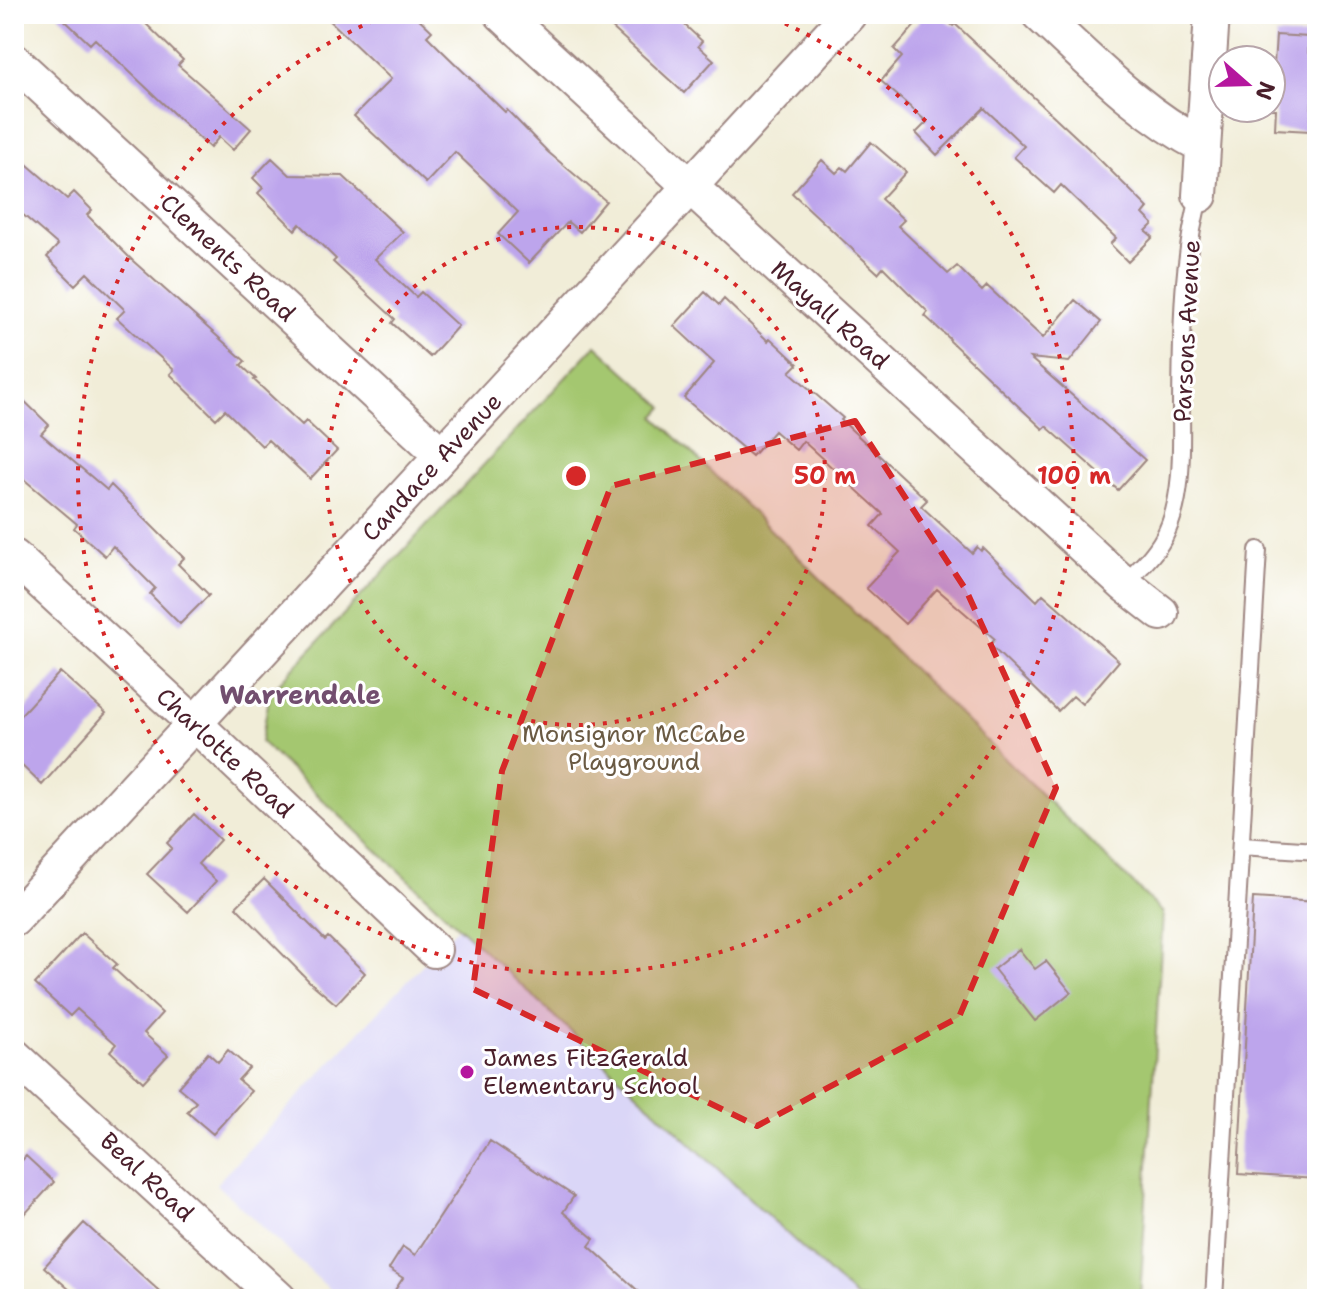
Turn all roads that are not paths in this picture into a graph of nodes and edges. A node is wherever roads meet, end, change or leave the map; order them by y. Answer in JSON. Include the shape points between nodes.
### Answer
{"nodes":[{"id":1,"x":502,"y":14,"type":"edge"},
{"id":2,"x":849,"y":14,"type":"edge"},
{"id":3,"x":1039,"y":14,"type":"edge"},
{"id":4,"x":1212,"y":14,"type":"edge"},
{"id":5,"x":14,"y":61,"type":"edge"},
{"id":6,"x":1203,"y":146,"type":"junction"},
{"id":7,"x":690,"y":187,"type":"junction"},
{"id":8,"x":1200,"y":195,"type":"joint"},
{"id":9,"x":442,"y":455,"type":"junction"},
{"id":10,"x":1258,"y":550,"type":"dead end"},
{"id":11,"x":14,"y":557,"type":"edge"},
{"id":12,"x":1124,"y":584,"type":"junction"},
{"id":13,"x":1161,"y":613,"type":"dead end"},
{"id":14,"x":194,"y":723,"type":"junction"},
{"id":15,"x":1241,"y":846,"type":"junction"},
{"id":16,"x":1317,"y":851,"type":"edge"},
{"id":17,"x":14,"y":919,"type":"edge"},
{"id":18,"x":434,"y":950,"type":"dead end"},
{"id":19,"x":14,"y":1056,"type":"edge"},
{"id":20,"x":279,"y":1299,"type":"edge"},
{"id":21,"x":1214,"y":1299,"type":"edge"}],
"edges":[{"from":1,"to":7,"type":"street","name":"Mayall Road"},
{"from":2,"to":7,"type":"street","name":"Candace Avenue"},
{"from":3,"to":6,"type":"street","via":[[1137,103]]},
{"from":4,"to":6,"type":"street","name":"Parsons Avenue"},
{"from":5,"to":9,"type":"street","name":"Clements Road"},
{"from":6,"to":8,"type":"street","name":"Parsons Avenue"},
{"from":7,"to":9,"type":"street","name":"Candace Avenue"},
{"from":7,"to":12,"type":"street","name":"Mayall Road"},
{"from":8,"to":12,"type":"lane","name":"Parsons Avenue","via":[[1184,285],[1177,495],[1159,545]]},
{"from":9,"to":14,"type":"street","name":"Candace Avenue"},
{"from":10,"to":15,"type":"lane"},
{"from":11,"to":14,"type":"street","name":"Charlotte Road"},
{"from":12,"to":13,"type":"street","name":"Mayall Road"},
{"from":14,"to":17,"type":"street","name":"Candace Avenue"},
{"from":14,"to":18,"type":"street","name":"Charlotte Road"},
{"from":15,"to":16,"type":"lane"},
{"from":15,"to":21,"type":"lane"},
{"from":19,"to":20,"type":"street","name":"Beal Road"}]}
